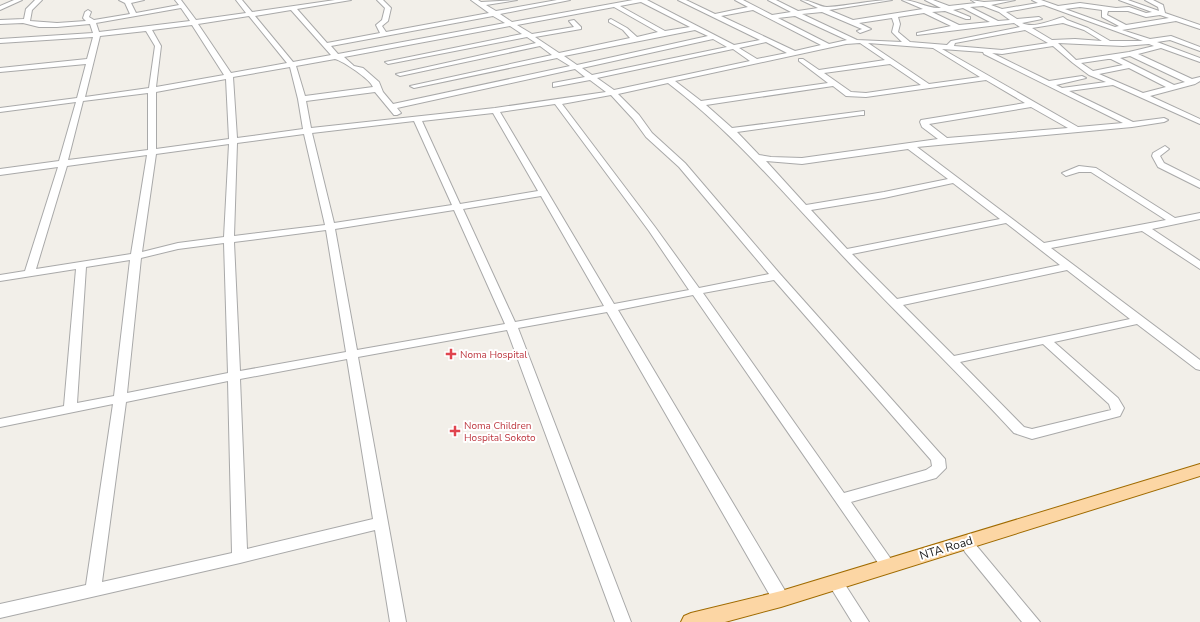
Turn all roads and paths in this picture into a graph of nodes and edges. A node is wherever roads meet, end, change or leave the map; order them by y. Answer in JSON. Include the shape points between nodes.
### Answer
{"nodes":[{"id":1,"x":19,"y":0,"type":"edge"},
{"id":2,"x":39,"y":0,"type":"edge"},
{"id":3,"x":141,"y":0,"type":"edge"},
{"id":4,"x":178,"y":0,"type":"edge"},
{"id":5,"x":239,"y":0,"type":"edge"},
{"id":6,"x":302,"y":0,"type":"edge"},
{"id":7,"x":348,"y":0,"type":"edge"},
{"id":8,"x":380,"y":0,"type":"edge"},
{"id":9,"x":514,"y":0,"type":"edge"},
{"id":10,"x":567,"y":0,"type":"edge"},
{"id":11,"x":643,"y":0,"type":"edge"},
{"id":12,"x":681,"y":0,"type":"edge"},
{"id":13,"x":738,"y":0,"type":"edge"},
{"id":14,"x":771,"y":0,"type":"edge"},
{"id":15,"x":804,"y":0,"type":"edge"},
{"id":16,"x":818,"y":0,"type":"edge"},
{"id":17,"x":847,"y":0,"type":"edge"},
{"id":18,"x":889,"y":0,"type":"edge"},
{"id":19,"x":905,"y":0,"type":"edge"},
{"id":20,"x":928,"y":0,"type":"edge"},
{"id":21,"x":951,"y":0,"type":"edge"},
{"id":22,"x":974,"y":0,"type":"edge"},
{"id":23,"x":1012,"y":0,"type":"edge"},
{"id":24,"x":1034,"y":0,"type":"edge"},
{"id":25,"x":1056,"y":0,"type":"edge"},
{"id":26,"x":1088,"y":0,"type":"edge"},
{"id":27,"x":1122,"y":0,"type":"edge"},
{"id":28,"x":1148,"y":0,"type":"edge"},
{"id":29,"x":124,"y":1,"type":"edge"},
{"id":30,"x":877,"y":1,"type":"edge"},
{"id":31,"x":477,"y":2,"type":"edge"},
{"id":32,"x":1045,"y":3,"type":"junction"},
{"id":33,"x":984,"y":4,"type":"junction"},
{"id":34,"x":614,"y":5,"type":"junction"},
{"id":35,"x":855,"y":5,"type":"junction"},
{"id":36,"x":182,"y":6,"type":"junction"},
{"id":37,"x":308,"y":6,"type":"junction"},
{"id":38,"x":963,"y":6,"type":"junction"},
{"id":39,"x":0,"y":8,"type":"edge"},
{"id":40,"x":292,"y":8,"type":"junction"},
{"id":41,"x":753,"y":8,"type":"junction"},
{"id":42,"x":836,"y":8,"type":"junction"},
{"id":43,"x":902,"y":8,"type":"dead end"},
{"id":44,"x":946,"y":8,"type":"junction"},
{"id":45,"x":1058,"y":8,"type":"junction"},
{"id":46,"x":1105,"y":9,"type":"junction"},
{"id":47,"x":823,"y":10,"type":"junction"},
{"id":48,"x":927,"y":11,"type":"junction"},
{"id":49,"x":1000,"y":11,"type":"junction"},
{"id":50,"x":1067,"y":11,"type":"junction"},
{"id":51,"x":88,"y":12,"type":"dead end"},
{"id":52,"x":865,"y":12,"type":"junction"},
{"id":53,"x":496,"y":13,"type":"junction"},
{"id":54,"x":796,"y":13,"type":"junction"},
{"id":55,"x":1162,"y":13,"type":"junction"},
{"id":56,"x":133,"y":14,"type":"junction"},
{"id":57,"x":251,"y":14,"type":"junction"},
{"id":58,"x":894,"y":15,"type":"junction"},
{"id":59,"x":714,"y":16,"type":"junction"},
{"id":60,"x":772,"y":17,"type":"junction"},
{"id":61,"x":875,"y":18,"type":"junction"},
{"id":62,"x":968,"y":18,"type":"dead end"},
{"id":63,"x":1039,"y":19,"type":"dead end"},
{"id":64,"x":1177,"y":19,"type":"junction"},
{"id":65,"x":611,"y":20,"type":"dead end"},
{"id":66,"x":92,"y":21,"type":"junction"},
{"id":67,"x":572,"y":21,"type":"dead end"},
{"id":68,"x":1016,"y":21,"type":"junction"},
{"id":69,"x":1064,"y":21,"type":"junction"},
{"id":70,"x":0,"y":22,"type":"edge"},
{"id":71,"x":26,"y":22,"type":"junction"},
{"id":72,"x":853,"y":22,"type":"junction"},
{"id":73,"x":194,"y":23,"type":"junction"},
{"id":74,"x":996,"y":23,"type":"junction"},
{"id":75,"x":513,"y":24,"type":"junction"},
{"id":76,"x":958,"y":27,"type":"junction"},
{"id":77,"x":1125,"y":27,"type":"junction"},
{"id":78,"x":1200,"y":27,"type":"edge"},
{"id":79,"x":696,"y":28,"type":"junction"},
{"id":80,"x":825,"y":28,"type":"junction"},
{"id":81,"x":1028,"y":29,"type":"junction"},
{"id":82,"x":1113,"y":29,"type":"junction"},
{"id":83,"x":149,"y":30,"type":"junction"},
{"id":84,"x":860,"y":31,"type":"dead end"},
{"id":85,"x":802,"y":32,"type":"junction"},
{"id":86,"x":664,"y":33,"type":"junction"},
{"id":87,"x":385,"y":34,"type":"junction"},
{"id":88,"x":919,"y":34,"type":"dead end"},
{"id":89,"x":98,"y":36,"type":"junction"},
{"id":90,"x":530,"y":36,"type":"junction"},
{"id":91,"x":978,"y":36,"type":"junction"},
{"id":92,"x":714,"y":37,"type":"junction"},
{"id":93,"x":635,"y":39,"type":"junction"},
{"id":94,"x":767,"y":40,"type":"junction"},
{"id":95,"x":0,"y":41,"type":"edge"},
{"id":96,"x":858,"y":41,"type":"junction"},
{"id":97,"x":1149,"y":42,"type":"junction"},
{"id":98,"x":1053,"y":43,"type":"junction"},
{"id":99,"x":1110,"y":43,"type":"junction"},
{"id":100,"x":542,"y":44,"type":"junction"},
{"id":101,"x":908,"y":44,"type":"junction"},
{"id":102,"x":1187,"y":44,"type":"junction"},
{"id":103,"x":1200,"y":44,"type":"edge"},
{"id":104,"x":325,"y":45,"type":"junction"},
{"id":105,"x":828,"y":46,"type":"junction"},
{"id":106,"x":936,"y":46,"type":"junction"},
{"id":107,"x":1161,"y":46,"type":"junction"},
{"id":108,"x":735,"y":48,"type":"junction"},
{"id":109,"x":949,"y":48,"type":"junction"},
{"id":110,"x":1200,"y":49,"type":"edge"},
{"id":111,"x":376,"y":50,"type":"junction"},
{"id":112,"x":984,"y":51,"type":"junction"},
{"id":113,"x":794,"y":53,"type":"junction"},
{"id":114,"x":1132,"y":54,"type":"junction"},
{"id":115,"x":558,"y":55,"type":"junction"},
{"id":116,"x":1111,"y":56,"type":"junction"},
{"id":117,"x":337,"y":57,"type":"junction"},
{"id":118,"x":801,"y":60,"type":"dead end"},
{"id":119,"x":1200,"y":60,"type":"edge"},
{"id":120,"x":91,"y":61,"type":"junction"},
{"id":121,"x":388,"y":62,"type":"junction"},
{"id":122,"x":757,"y":62,"type":"junction"},
{"id":123,"x":889,"y":62,"type":"junction"},
{"id":124,"x":1075,"y":62,"type":"junction"},
{"id":125,"x":293,"y":66,"type":"junction"},
{"id":126,"x":1128,"y":66,"type":"junction"},
{"id":127,"x":576,"y":67,"type":"junction"},
{"id":128,"x":0,"y":70,"type":"edge"},
{"id":129,"x":817,"y":72,"type":"junction"},
{"id":130,"x":1092,"y":72,"type":"junction"},
{"id":131,"x":400,"y":74,"type":"junction"},
{"id":132,"x":229,"y":76,"type":"junction"},
{"id":133,"x":987,"y":78,"type":"junction"},
{"id":134,"x":1082,"y":78,"type":"dead end"},
{"id":135,"x":592,"y":79,"type":"junction"},
{"id":136,"x":1200,"y":79,"type":"edge"},
{"id":137,"x":669,"y":80,"type":"junction"},
{"id":138,"x":1190,"y":82,"type":"junction"},
{"id":139,"x":1115,"y":83,"type":"junction"},
{"id":140,"x":835,"y":84,"type":"junction"},
{"id":141,"x":1047,"y":84,"type":"junction"},
{"id":142,"x":414,"y":86,"type":"junction"},
{"id":143,"x":556,"y":86,"type":"dead end"},
{"id":144,"x":927,"y":86,"type":"junction"},
{"id":145,"x":1200,"y":87,"type":"edge"},
{"id":146,"x":1173,"y":88,"type":"junction"},
{"id":147,"x":377,"y":89,"type":"junction"},
{"id":148,"x":152,"y":90,"type":"junction"},
{"id":149,"x":1062,"y":90,"type":"junction"},
{"id":150,"x":613,"y":93,"type":"junction"},
{"id":151,"x":1142,"y":96,"type":"junction"},
{"id":152,"x":302,"y":99,"type":"junction"},
{"id":153,"x":429,"y":99,"type":"junction"},
{"id":154,"x":80,"y":101,"type":"junction"},
{"id":155,"x":557,"y":102,"type":"junction"},
{"id":156,"x":701,"y":104,"type":"junction"},
{"id":157,"x":1033,"y":104,"type":"junction"},
{"id":158,"x":392,"y":107,"type":"junction"},
{"id":159,"x":0,"y":110,"type":"edge"},
{"id":160,"x":495,"y":110,"type":"junction"},
{"id":161,"x":862,"y":113,"type":"dead end"},
{"id":162,"x":1200,"y":113,"type":"edge"},
{"id":163,"x":1181,"y":115,"type":"junction"},
{"id":164,"x":403,"y":119,"type":"junction"},
{"id":165,"x":417,"y":119,"type":"junction"},
{"id":166,"x":1164,"y":120,"type":"dead end"},
{"id":167,"x":1200,"y":122,"type":"edge"},
{"id":168,"x":1132,"y":125,"type":"junction"},
{"id":169,"x":1077,"y":130,"type":"junction"},
{"id":170,"x":307,"y":131,"type":"junction"},
{"id":171,"x":730,"y":131,"type":"junction"},
{"id":172,"x":233,"y":141,"type":"junction"},
{"id":173,"x":945,"y":141,"type":"junction"},
{"id":174,"x":909,"y":146,"type":"junction"},
{"id":175,"x":1165,"y":149,"type":"dead end"},
{"id":176,"x":152,"y":152,"type":"junction"},
{"id":177,"x":754,"y":156,"type":"junction"},
{"id":178,"x":63,"y":164,"type":"junction"},
{"id":179,"x":0,"y":172,"type":"edge"},
{"id":180,"x":1066,"y":173,"type":"dead end"},
{"id":181,"x":954,"y":180,"type":"junction"},
{"id":182,"x":1200,"y":185,"type":"edge"},
{"id":183,"x":544,"y":193,"type":"junction"},
{"id":184,"x":458,"y":208,"type":"junction"},
{"id":185,"x":804,"y":208,"type":"junction"},
{"id":186,"x":1200,"y":216,"type":"edge"},
{"id":187,"x":1009,"y":220,"type":"junction"},
{"id":188,"x":1173,"y":221,"type":"junction"},
{"id":189,"x":330,"y":227,"type":"junction"},
{"id":190,"x":1144,"y":228,"type":"junction"},
{"id":191,"x":229,"y":239,"type":"junction"},
{"id":192,"x":1043,"y":246,"type":"junction"},
{"id":193,"x":846,"y":252,"type":"junction"},
{"id":194,"x":136,"y":256,"type":"junction"},
{"id":195,"x":81,"y":265,"type":"junction"},
{"id":196,"x":1070,"y":266,"type":"junction"},
{"id":197,"x":1200,"y":266,"type":"edge"},
{"id":198,"x":30,"y":272,"type":"junction"},
{"id":199,"x":776,"y":276,"type":"junction"},
{"id":200,"x":0,"y":278,"type":"edge"},
{"id":201,"x":695,"y":291,"type":"junction"},
{"id":202,"x":895,"y":302,"type":"junction"},
{"id":203,"x":611,"y":308,"type":"junction"},
{"id":204,"x":1139,"y":320,"type":"junction"},
{"id":205,"x":511,"y":326,"type":"junction"},
{"id":206,"x":1045,"y":340,"type":"junction"},
{"id":207,"x":352,"y":356,"type":"junction"},
{"id":208,"x":953,"y":360,"type":"junction"},
{"id":209,"x":1200,"y":366,"type":"edge"},
{"id":210,"x":234,"y":376,"type":"junction"},
{"id":211,"x":120,"y":399,"type":"junction"},
{"id":212,"x":70,"y":408,"type":"junction"},
{"id":213,"x":0,"y":423,"type":"edge"},
{"id":214,"x":1200,"y":470,"type":"edge"},
{"id":215,"x":1200,"y":479,"type":"edge"},
{"id":216,"x":842,"y":499,"type":"junction"},
{"id":217,"x":380,"y":523,"type":"junction"},
{"id":218,"x":970,"y":548,"type":"junction"},
{"id":219,"x":240,"y":557,"type":"junction"},
{"id":220,"x":888,"y":566,"type":"junction"},
{"id":221,"x":839,"y":588,"type":"junction"},
{"id":222,"x":93,"y":591,"type":"junction"},
{"id":223,"x":781,"y":599,"type":"junction"},
{"id":224,"x":0,"y":612,"type":"edge"},
{"id":225,"x":398,"y":622,"type":"edge"},
{"id":226,"x":623,"y":622,"type":"edge"},
{"id":227,"x":691,"y":622,"type":"edge"},
{"id":228,"x":725,"y":622,"type":"edge"},
{"id":229,"x":861,"y":622,"type":"edge"},
{"id":230,"x":1032,"y":622,"type":"edge"}],
"edges":[{"from":1,"to":39,"type":"street"},
{"from":2,"to":71,"type":"street","via":[[29,9]]},
{"from":3,"to":29,"type":"street"},
{"from":4,"to":36,"type":"street"},
{"from":5,"to":57,"type":"street"},
{"from":6,"to":37,"type":"street"},
{"from":7,"to":37,"type":"street"},
{"from":8,"to":87,"type":"street","via":[[388,8],[385,21],[379,24]]},
{"from":9,"to":31,"type":"street"},
{"from":10,"to":53,"type":"street"},
{"from":11,"to":34,"type":"street"},
{"from":11,"to":79,"type":"street"},
{"from":12,"to":59,"type":"street"},
{"from":13,"to":41,"type":"street"},
{"from":14,"to":54,"type":"street"},
{"from":15,"to":47,"type":"street"},
{"from":16,"to":42,"type":"street"},
{"from":17,"to":35,"type":"street"},
{"from":18,"to":30,"type":"street"},
{"from":19,"to":48,"type":"street"},
{"from":20,"to":44,"type":"street"},
{"from":21,"to":38,"type":"street"},
{"from":22,"to":33,"type":"street"},
{"from":23,"to":33,"type":"street"},
{"from":24,"to":32,"type":"street"},
{"from":25,"to":32,"type":"street"},
{"from":26,"to":46,"type":"street"},
{"from":27,"to":55,"type":"street"},
{"from":28,"to":55,"type":"street","via":[[1161,6]]},
{"from":29,"to":56,"type":"street"},
{"from":30,"to":35,"type":"street"},
{"from":31,"to":53,"type":"street"},
{"from":32,"to":45,"type":"street"},
{"from":32,"to":49,"type":"street"},
{"from":33,"to":38,"type":"street"},
{"from":33,"to":49,"type":"street"},
{"from":34,"to":75,"type":"street"},
{"from":34,"to":86,"type":"street"},
{"from":35,"to":42,"type":"street"},
{"from":35,"to":52,"type":"street"},
{"from":36,"to":56,"type":"street"},
{"from":36,"to":73,"type":"street"},
{"from":37,"to":40,"type":"street"},
{"from":38,"to":44,"type":"street"},
{"from":38,"to":74,"type":"street"},
{"from":40,"to":57,"type":"street"},
{"from":40,"to":104,"type":"street"},
{"from":41,"to":59,"type":"street"},
{"from":41,"to":60,"type":"street"},
{"from":42,"to":47,"type":"street"},
{"from":43,"to":52,"type":"street"},
{"from":44,"to":48,"type":"street"},
{"from":44,"to":62,"type":"street"},
{"from":45,"to":46,"type":"street","via":[[1080,5]]},
{"from":45,"to":50,"type":"street"},
{"from":46,"to":55,"type":"street","via":[[1129,9],[1146,15]]},
{"from":46,"to":77,"type":"street","via":[[1104,16]]},
{"from":47,"to":54,"type":"street"},
{"from":47,"to":72,"type":"street"},
{"from":48,"to":58,"type":"street"},
{"from":48,"to":76,"type":"street"},
{"from":49,"to":68,"type":"street"},
{"from":50,"to":69,"type":"street","via":[[1068,16],[1060,20]]},
{"from":50,"to":82,"type":"street"},
{"from":51,"to":66,"type":"street","via":[[86,18]]},
{"from":52,"to":61,"type":"street"},
{"from":53,"to":75,"type":"street"},
{"from":53,"to":87,"type":"street"},
{"from":54,"to":60,"type":"street"},
{"from":54,"to":80,"type":"street"},
{"from":55,"to":64,"type":"street"},
{"from":56,"to":66,"type":"street"},
{"from":57,"to":73,"type":"street"},
{"from":57,"to":125,"type":"street"},
{"from":58,"to":61,"type":"street"},
{"from":58,"to":101,"type":"street","via":[[898,21],[896,32]]},
{"from":59,"to":94,"type":"street"},
{"from":60,"to":85,"type":"street"},
{"from":61,"to":72,"type":"street"},
{"from":63,"to":68,"type":"street"},
{"from":64,"to":77,"type":"street"},
{"from":64,"to":78,"type":"street"},
{"from":65,"to":93,"type":"street"},
{"from":66,"to":71,"type":"street","via":[[50,24]]},
{"from":66,"to":89,"type":"street"},
{"from":67,"to":90,"type":"street","via":[[579,28]]},
{"from":68,"to":74,"type":"street"},
{"from":68,"to":81,"type":"street"},
{"from":69,"to":81,"type":"street"},
{"from":69,"to":99,"type":"street","via":[[1086,29]]},
{"from":70,"to":71,"type":"street"},
{"from":72,"to":84,"type":"street","via":[[868,30]]},
{"from":73,"to":83,"type":"street"},
{"from":73,"to":132,"type":"street"},
{"from":74,"to":76,"type":"street"},
{"from":75,"to":90,"type":"street"},
{"from":75,"to":111,"type":"street"},
{"from":76,"to":88,"type":"street"},
{"from":76,"to":91,"type":"street"},
{"from":77,"to":82,"type":"street"},
{"from":79,"to":86,"type":"street"},
{"from":79,"to":92,"type":"street"},
{"from":80,"to":85,"type":"street"},
{"from":80,"to":96,"type":"street"},
{"from":81,"to":91,"type":"street","via":[[999,31]]},
{"from":81,"to":98,"type":"street"},
{"from":82,"to":97,"type":"street"},
{"from":83,"to":89,"type":"street"},
{"from":83,"to":148,"type":"street","via":[[158,46]]},
{"from":85,"to":105,"type":"street"},
{"from":86,"to":93,"type":"street"},
{"from":87,"to":104,"type":"street"},
{"from":89,"to":95,"type":"street"},
{"from":89,"to":120,"type":"street"},
{"from":90,"to":100,"type":"street"},
{"from":90,"to":121,"type":"street"},
{"from":91,"to":109,"type":"street","via":[[953,42]]},
{"from":92,"to":108,"type":"street"},
{"from":92,"to":127,"type":"street"},
{"from":93,"to":115,"type":"street"},
{"from":94,"to":108,"type":"street"},
{"from":94,"to":113,"type":"street"},
{"from":96,"to":101,"type":"street"},
{"from":96,"to":105,"type":"street"},
{"from":96,"to":123,"type":"street"},
{"from":97,"to":99,"type":"street"},
{"from":97,"to":102,"type":"street","via":[[1171,38]]},
{"from":97,"to":107,"type":"street"},
{"from":98,"to":99,"type":"street","via":[[1076,40]]},
{"from":98,"to":112,"type":"street","via":[[1007,52]]},
{"from":98,"to":124,"type":"street"},
{"from":100,"to":115,"type":"street"},
{"from":100,"to":131,"type":"street"},
{"from":101,"to":106,"type":"street"},
{"from":102,"to":103,"type":"street"},
{"from":102,"to":110,"type":"street"},
{"from":104,"to":117,"type":"street"},
{"from":105,"to":113,"type":"street"},
{"from":106,"to":109,"type":"street"},
{"from":106,"to":133,"type":"street","via":[[947,56]]},
{"from":107,"to":114,"type":"street"},
{"from":107,"to":119,"type":"street"},
{"from":108,"to":122,"type":"street"},
{"from":108,"to":135,"type":"street"},
{"from":109,"to":112,"type":"street"},
{"from":111,"to":117,"type":"street"},
{"from":111,"to":121,"type":"street"},
{"from":112,"to":141,"type":"street"},
{"from":113,"to":122,"type":"street"},
{"from":114,"to":116,"type":"street"},
{"from":114,"to":138,"type":"street"},
{"from":115,"to":127,"type":"street"},
{"from":115,"to":142,"type":"street"},
{"from":116,"to":124,"type":"street"},
{"from":116,"to":126,"type":"street"},
{"from":117,"to":125,"type":"street"},
{"from":117,"to":147,"type":"street","via":[[360,70],[376,84]]},
{"from":118,"to":129,"type":"street"},
{"from":120,"to":128,"type":"street"},
{"from":120,"to":154,"type":"street"},
{"from":121,"to":131,"type":"street"},
{"from":122,"to":137,"type":"street"},
{"from":123,"to":129,"type":"street"},
{"from":123,"to":144,"type":"street"},
{"from":124,"to":130,"type":"street"},
{"from":125,"to":132,"type":"street"},
{"from":125,"to":152,"type":"street"},
{"from":126,"to":130,"type":"street"},
{"from":126,"to":146,"type":"street"},
{"from":127,"to":135,"type":"street"},
{"from":127,"to":153,"type":"street"},
{"from":129,"to":140,"type":"street"},
{"from":130,"to":139,"type":"street"},
{"from":131,"to":142,"type":"street"},
{"from":132,"to":148,"type":"street"},
{"from":132,"to":172,"type":"street"},
{"from":133,"to":144,"type":"street"},
{"from":133,"to":157,"type":"street"},
{"from":134,"to":141,"type":"street"},
{"from":135,"to":143,"type":"street"},
{"from":135,"to":150,"type":"street"},
{"from":136,"to":138,"type":"street"},
{"from":137,"to":150,"type":"street"},
{"from":137,"to":156,"type":"street"},
{"from":138,"to":145,"type":"street"},
{"from":138,"to":146,"type":"street"},
{"from":139,"to":149,"type":"street"},
{"from":139,"to":151,"type":"street"},
{"from":140,"to":144,"type":"street","via":[[849,94],[858,95]]},
{"from":140,"to":156,"type":"street"},
{"from":141,"to":149,"type":"street"},
{"from":142,"to":153,"type":"street"},
{"from":146,"to":151,"type":"street"},
{"from":147,"to":152,"type":"street"},
{"from":147,"to":158,"type":"street"},
{"from":148,"to":154,"type":"street"},
{"from":148,"to":176,"type":"street"},
{"from":149,"to":168,"type":"street"},
{"from":150,"to":155,"type":"street"},
{"from":150,"to":199,"type":"street","via":[[649,135],[682,165]]},
{"from":151,"to":163,"type":"street"},
{"from":152,"to":170,"type":"street"},
{"from":153,"to":158,"type":"street"},
{"from":154,"to":159,"type":"street"},
{"from":154,"to":178,"type":"street"},
{"from":155,"to":160,"type":"street"},
{"from":155,"to":201,"type":"street"},
{"from":156,"to":171,"type":"street"},
{"from":157,"to":169,"type":"street"},
{"from":157,"to":173,"type":"street","via":[[924,122]]},
{"from":158,"to":164,"type":"street"},
{"from":160,"to":165,"type":"street"},
{"from":160,"to":183,"type":"street"},
{"from":161,"to":171,"type":"street"},
{"from":162,"to":163,"type":"street"},
{"from":163,"to":167,"type":"street"},
{"from":164,"to":165,"type":"street"},
{"from":164,"to":170,"type":"street"},
{"from":165,"to":184,"type":"street"},
{"from":166,"to":168,"type":"street"},
{"from":168,"to":169,"type":"street"},
{"from":169,"to":173,"type":"street"},
{"from":170,"to":172,"type":"street"},
{"from":170,"to":189,"type":"street"},
{"from":171,"to":177,"type":"street"},
{"from":172,"to":176,"type":"street"},
{"from":172,"to":191,"type":"street"},
{"from":173,"to":174,"type":"street"},
{"from":174,"to":177,"type":"street","via":[[802,161],[771,160]]},
{"from":174,"to":181,"type":"street"},
{"from":175,"to":182,"type":"street","via":[[1156,156],[1161,164]]},
{"from":176,"to":178,"type":"street"},
{"from":176,"to":194,"type":"street"},
{"from":177,"to":185,"type":"street"},
{"from":178,"to":179,"type":"street"},
{"from":178,"to":198,"type":"street"},
{"from":180,"to":188,"type":"street","via":[[1093,170]]},
{"from":181,"to":185,"type":"street"},
{"from":181,"to":187,"type":"street"},
{"from":183,"to":184,"type":"street"},
{"from":183,"to":203,"type":"street"},
{"from":184,"to":189,"type":"street"},
{"from":184,"to":205,"type":"street"},
{"from":185,"to":193,"type":"street"},
{"from":186,"to":188,"type":"street"},
{"from":187,"to":192,"type":"street"},
{"from":187,"to":193,"type":"street"},
{"from":188,"to":190,"type":"street"},
{"from":189,"to":191,"type":"street"},
{"from":189,"to":207,"type":"street"},
{"from":190,"to":192,"type":"street"},
{"from":190,"to":197,"type":"street"},
{"from":191,"to":194,"type":"street","via":[[178,246]]},
{"from":191,"to":210,"type":"street"},
{"from":192,"to":196,"type":"street"},
{"from":193,"to":202,"type":"street"},
{"from":194,"to":195,"type":"street"},
{"from":194,"to":211,"type":"street"},
{"from":195,"to":198,"type":"street"},
{"from":195,"to":212,"type":"street"},
{"from":196,"to":202,"type":"street"},
{"from":196,"to":204,"type":"street"},
{"from":198,"to":200,"type":"street"},
{"from":199,"to":201,"type":"street"},
{"from":199,"to":216,"type":"street","via":[[938,459],[939,468],[931,474]]},
{"from":201,"to":203,"type":"street"},
{"from":201,"to":216,"type":"street"},
{"from":202,"to":208,"type":"street"},
{"from":203,"to":205,"type":"street"},
{"from":203,"to":223,"type":"street"},
{"from":204,"to":206,"type":"street"},
{"from":204,"to":209,"type":"street"},
{"from":205,"to":207,"type":"street"},
{"from":205,"to":226,"type":"street"},
{"from":206,"to":208,"type":"street"},
{"from":206,"to":208,"type":"street","via":[[1114,401],[1118,408],[1116,413],[1032,434],[1025,433],[1019,430]]},
{"from":207,"to":210,"type":"street"},
{"from":207,"to":217,"type":"street"},
{"from":210,"to":211,"type":"street"},
{"from":210,"to":219,"type":"street"},
{"from":211,"to":212,"type":"street"},
{"from":211,"to":222,"type":"street"},
{"from":212,"to":213,"type":"street"},
{"from":214,"to":220,"type":"main road","name":"NTA Road"},
{"from":215,"to":218,"type":"main road","name":"NTA Road"},
{"from":216,"to":220,"type":"street"},
{"from":217,"to":219,"type":"street"},
{"from":217,"to":225,"type":"street"},
{"from":218,"to":221,"type":"main road","name":"NTA Road"},
{"from":218,"to":230,"type":"street"},
{"from":219,"to":222,"type":"street"},
{"from":220,"to":223,"type":"main road","name":"NTA Road"},
{"from":221,"to":228,"type":"main road","name":"NTA Road"},
{"from":221,"to":229,"type":"street"},
{"from":222,"to":224,"type":"street"},
{"from":223,"to":227,"type":"main road","name":"NTA Road"}]}
